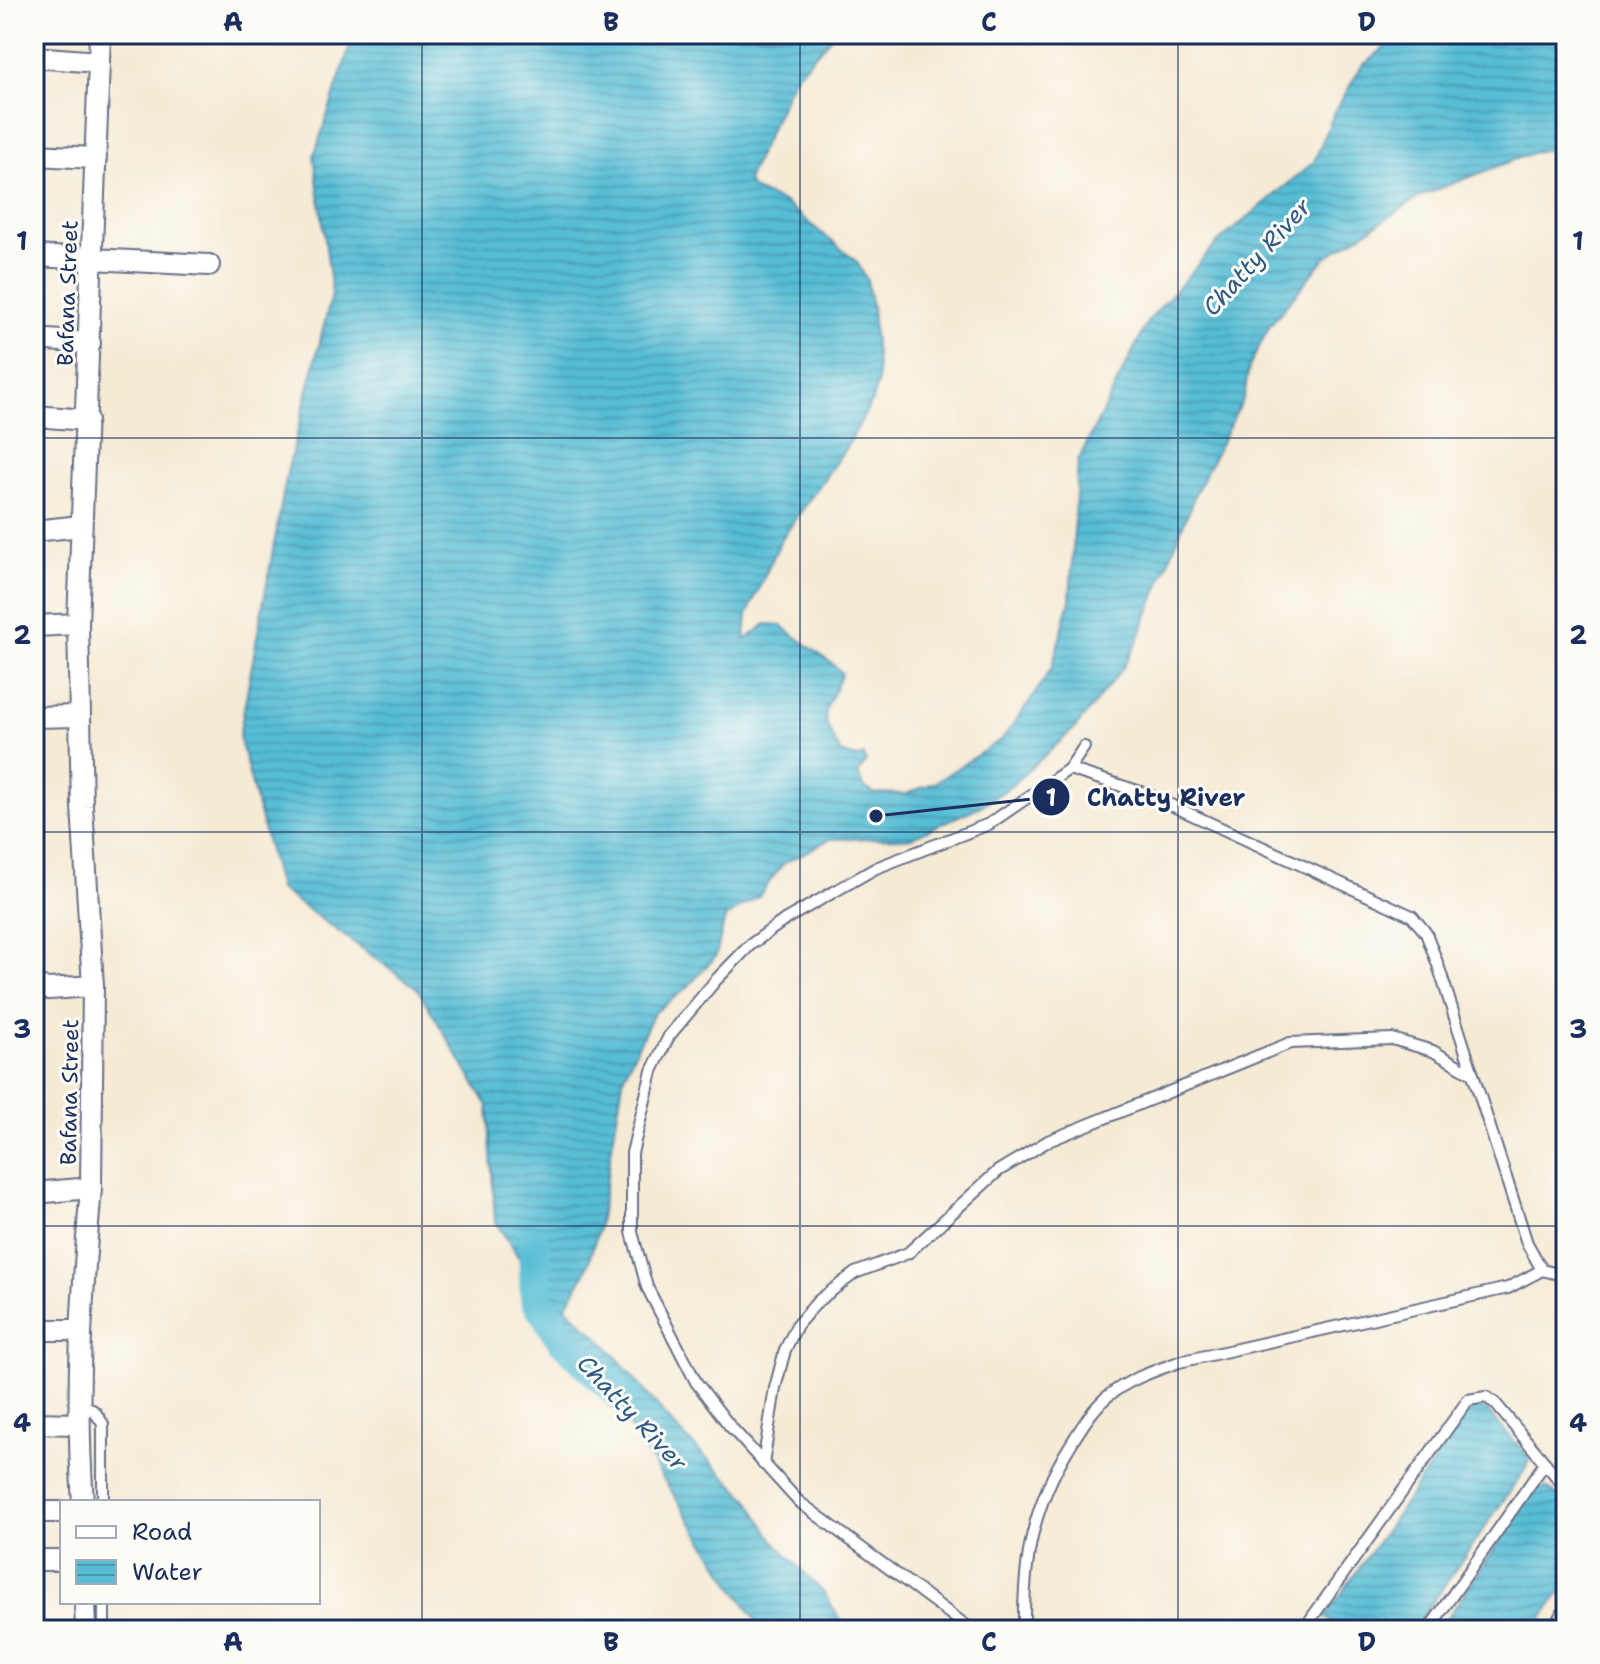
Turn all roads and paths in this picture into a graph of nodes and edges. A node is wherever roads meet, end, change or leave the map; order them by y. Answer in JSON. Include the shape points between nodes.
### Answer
{"nodes":[{"id":1,"x":100,"y":34,"type":"edge"},
{"id":2,"x":34,"y":57,"type":"edge"},
{"id":3,"x":98,"y":62,"type":"junction"},
{"id":4,"x":34,"y":155,"type":"edge"},
{"id":5,"x":96,"y":158,"type":"junction"},
{"id":6,"x":34,"y":256,"type":"edge"},
{"id":7,"x":92,"y":260,"type":"junction"},
{"id":8,"x":209,"y":265,"type":"dead end"},
{"id":9,"x":34,"y":339,"type":"edge"},
{"id":10,"x":90,"y":343,"type":"junction"},
{"id":11,"x":34,"y":416,"type":"edge"},
{"id":12,"x":87,"y":420,"type":"junction"},
{"id":13,"x":81,"y":526,"type":"junction"},
{"id":14,"x":34,"y":531,"type":"edge"},
{"id":15,"x":78,"y":624,"type":"junction"},
{"id":16,"x":34,"y":626,"type":"edge"},
{"id":17,"x":79,"y":716,"type":"junction"},
{"id":18,"x":34,"y":717,"type":"edge"},
{"id":19,"x":1084,"y":747,"type":"dead end"},
{"id":20,"x":1069,"y":769,"type":"junction"},
{"id":21,"x":93,"y":986,"type":"junction"},
{"id":22,"x":34,"y":987,"type":"edge"},
{"id":23,"x":1471,"y":1073,"type":"junction"},
{"id":24,"x":91,"y":1188,"type":"junction"},
{"id":25,"x":34,"y":1193,"type":"edge"},
{"id":26,"x":1542,"y":1270,"type":"junction"},
{"id":27,"x":1566,"y":1276,"type":"edge"},
{"id":28,"x":34,"y":1330,"type":"edge"},
{"id":29,"x":79,"y":1330,"type":"junction"},
{"id":30,"x":78,"y":1400,"type":"junction"},
{"id":31,"x":34,"y":1423,"type":"edge"},
{"id":32,"x":77,"y":1424,"type":"junction"},
{"id":33,"x":1545,"y":1463,"type":"junction"},
{"id":34,"x":763,"y":1464,"type":"junction"},
{"id":35,"x":1566,"y":1488,"type":"edge"},
{"id":36,"x":83,"y":1500,"type":"edge"},
{"id":37,"x":103,"y":1500,"type":"edge"},
{"id":38,"x":34,"y":1512,"type":"edge"},
{"id":39,"x":60,"y":1512,"type":"edge"},
{"id":40,"x":34,"y":1560,"type":"edge"},
{"id":41,"x":60,"y":1560,"type":"edge"},
{"id":42,"x":85,"y":1604,"type":"edge"},
{"id":43,"x":104,"y":1604,"type":"edge"},
{"id":44,"x":1566,"y":1608,"type":"edge"},
{"id":45,"x":86,"y":1630,"type":"edge"},
{"id":46,"x":104,"y":1630,"type":"edge"},
{"id":47,"x":972,"y":1630,"type":"edge"},
{"id":48,"x":1024,"y":1630,"type":"edge"},
{"id":49,"x":1303,"y":1630,"type":"edge"},
{"id":50,"x":1428,"y":1630,"type":"edge"},
{"id":51,"x":1551,"y":1630,"type":"edge"}],
"edges":[{"from":1,"to":3,"type":"street","name":"Bafana Street"},
{"from":2,"to":3,"type":"street"},
{"from":3,"to":5,"type":"street","name":"Bafana Street"},
{"from":4,"to":5,"type":"street"},
{"from":5,"to":7,"type":"street","name":"Bafana Street"},
{"from":6,"to":7,"type":"street"},
{"from":7,"to":8,"type":"street"},
{"from":7,"to":10,"type":"street","name":"Bafana Street"},
{"from":9,"to":10,"type":"street"},
{"from":10,"to":12,"type":"street","name":"Bafana Street"},
{"from":11,"to":12,"type":"street"},
{"from":12,"to":13,"type":"street","name":"Bafana Street"},
{"from":13,"to":14,"type":"street"},
{"from":13,"to":15,"type":"street","name":"Bafana Street"},
{"from":15,"to":16,"type":"street"},
{"from":15,"to":17,"type":"street","name":"Bafana Street"},
{"from":17,"to":18,"type":"street"},
{"from":17,"to":21,"type":"street","name":"Bafana Street"},
{"from":19,"to":20,"type":"lane"},
{"from":20,"to":23,"type":"lane","via":[[1147,794],[1412,916],[1426,933]]},
{"from":20,"to":34,"type":"lane","via":[[989,824],[876,868],[762,936],[669,1036],[652,1071],[632,1153],[632,1232],[647,1287],[696,1382]]},
{"from":21,"to":22,"type":"street","name":"Bafana Street"},
{"from":21,"to":24,"type":"street","name":"Bafana Street"},
{"from":23,"to":26,"type":"lane","via":[[1527,1243]]},
{"from":23,"to":34,"type":"lane","via":[[1433,1051],[1392,1039],[1290,1043],[1048,1141],[998,1171],[908,1253],[855,1273],[818,1301],[797,1325],[778,1375]]},
{"from":24,"to":25,"type":"street","name":"Bafana Street"},
{"from":24,"to":29,"type":"street"},
{"from":26,"to":27,"type":"lane"},
{"from":26,"to":48,"type":"lane","via":[[1508,1288],[1179,1362],[1137,1377],[1106,1397],[1048,1481],[1036,1512]]},
{"from":28,"to":29,"type":"street"},
{"from":29,"to":30,"type":"street"},
{"from":30,"to":32,"type":"street"},
{"from":30,"to":37,"type":"lane","via":[[103,1424]]},
{"from":31,"to":32,"type":"street"},
{"from":32,"to":36,"type":"street"},
{"from":33,"to":35,"type":"lane"},
{"from":33,"to":49,"type":"lane","via":[[1495,1403],[1486,1397],[1468,1400]]},
{"from":33,"to":50,"type":"lane"},
{"from":34,"to":47,"type":"lane","via":[[798,1501]]},
{"from":38,"to":39,"type":"street"},
{"from":40,"to":41,"type":"street"},
{"from":42,"to":45,"type":"street"},
{"from":43,"to":46,"type":"lane"},
{"from":44,"to":51,"type":"lane"}]}
